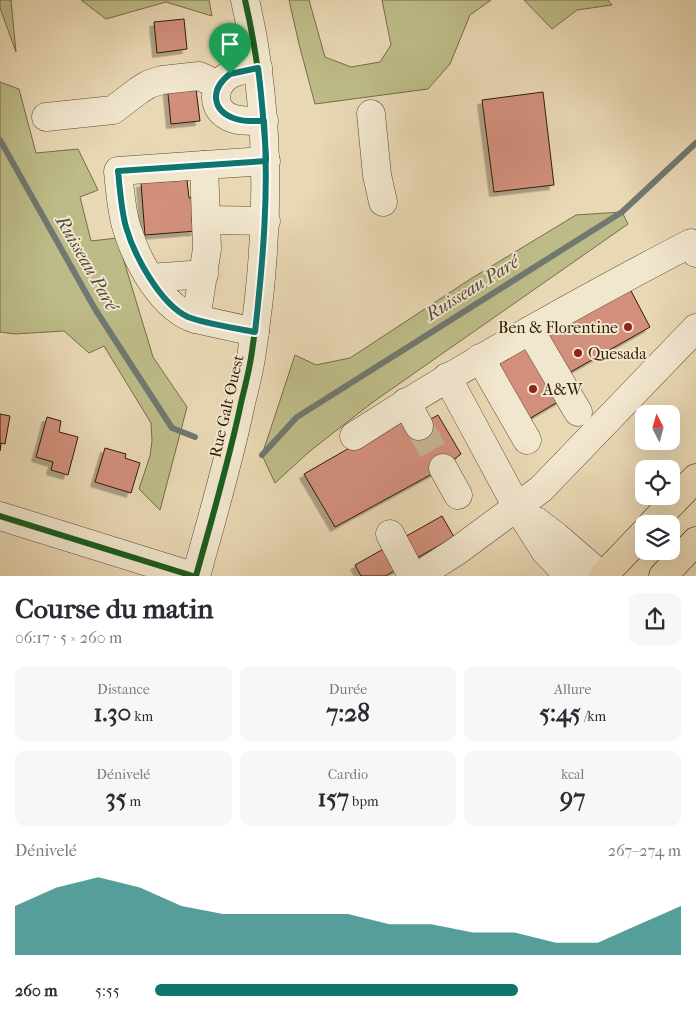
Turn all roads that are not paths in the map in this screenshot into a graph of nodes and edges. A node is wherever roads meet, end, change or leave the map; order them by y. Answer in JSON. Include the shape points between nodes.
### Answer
{"nodes":[{"id":1,"x":245,"y":0,"type":"edge"},
{"id":2,"x":258,"y":68,"type":"junction"},
{"id":3,"x":219,"y":84,"type":"junction"},
{"id":4,"x":371,"y":114,"type":"dead end"},
{"id":5,"x":46,"y":117,"type":"dead end"},
{"id":6,"x":264,"y":121,"type":"junction"},
{"id":7,"x":266,"y":161,"type":"junction"},
{"id":8,"x":204,"y":165,"type":"junction"},
{"id":9,"x":382,"y":202,"type":"dead end"},
{"id":10,"x":206,"y":220,"type":"junction"},
{"id":11,"x":266,"y":221,"type":"junction"},
{"id":12,"x":696,"y":253,"type":"edge"},
{"id":13,"x":204,"y":274,"type":"junction"},
{"id":14,"x":150,"y":278,"type":"junction"},
{"id":15,"x":196,"y":319,"type":"junction"},
{"id":16,"x":696,"y":328,"type":"edge"},
{"id":17,"x":530,"y":330,"type":"junction"},
{"id":18,"x":255,"y":332,"type":"junction"},
{"id":19,"x":480,"y":358,"type":"junction"},
{"id":20,"x":447,"y":377,"type":"junction"},
{"id":21,"x":406,"y":402,"type":"junction"},
{"id":22,"x":578,"y":412,"type":"dead end"},
{"id":23,"x":420,"y":426,"type":"tunnel mouth"},
{"id":24,"x":354,"y":436,"type":"dead end"},
{"id":25,"x":527,"y":440,"type":"dead end"},
{"id":26,"x":443,"y":468,"type":"tunnel mouth"},
{"id":27,"x":696,"y":478,"type":"edge"},
{"id":28,"x":458,"y":495,"type":"dead end"},
{"id":29,"x":517,"y":507,"type":"junction"},
{"id":30,"x":661,"y":515,"type":"edge"},
{"id":31,"x":0,"y":516,"type":"edge"},
{"id":32,"x":390,"y":534,"type":"dead end"},
{"id":33,"x":696,"y":541,"type":"edge"},
{"id":34,"x":635,"y":542,"type":"edge"},
{"id":35,"x":195,"y":576,"type":"edge"},
{"id":36,"x":412,"y":576,"type":"edge"},
{"id":37,"x":418,"y":576,"type":"edge"},
{"id":38,"x":569,"y":576,"type":"edge"},
{"id":39,"x":603,"y":576,"type":"edge"},
{"id":40,"x":663,"y":576,"type":"edge"}],
"edges":[{"from":1,"to":2,"type":"street","name":"Rue Galt Ouest"},
{"from":2,"to":3,"type":"street","via":[[230,74]]},
{"from":2,"to":6,"type":"street","name":"Rue Galt Ouest"},
{"from":3,"to":5,"type":"street","via":[[199,76],[162,80],[149,84],[113,110]]},
{"from":3,"to":6,"type":"street","via":[[216,100],[218,108],[225,114],[243,121]]},
{"from":4,"to":9,"type":"street"},
{"from":6,"to":7,"type":"street","name":"Rue Galt Ouest"},
{"from":7,"to":8,"type":"street"},
{"from":7,"to":11,"type":"street","name":"Rue Galt Ouest"},
{"from":8,"to":10,"type":"street"},
{"from":8,"to":14,"type":"street","via":[[118,171],[126,228]]},
{"from":10,"to":11,"type":"street"},
{"from":10,"to":13,"type":"street"},
{"from":11,"to":18,"type":"street","name":"Rue Galt Ouest"},
{"from":12,"to":17,"type":"street","via":[[691,243]]},
{"from":13,"to":14,"type":"street"},
{"from":13,"to":15,"type":"street"},
{"from":14,"to":15,"type":"street","via":[[172,305]]},
{"from":15,"to":18,"type":"street"},
{"from":16,"to":29,"type":"street","via":[[541,489]]},
{"from":17,"to":19,"type":"street"},
{"from":17,"to":22,"type":"street"},
{"from":18,"to":35,"type":"street","name":"Rue Galt Ouest","via":[[230,453]]},
{"from":19,"to":20,"type":"street"},
{"from":19,"to":25,"type":"street"},
{"from":20,"to":21,"type":"street"},
{"from":20,"to":29,"type":"street"},
{"from":21,"to":23,"type":"street"},
{"from":21,"to":24,"type":"street"},
{"from":26,"to":28,"type":"street"},
{"from":27,"to":30,"type":"main road"},
{"from":29,"to":37,"type":"street"},
{"from":29,"to":38,"type":"street","via":[[545,551]]},
{"from":29,"to":39,"type":"street"},
{"from":31,"to":35,"type":"street"},
{"from":32,"to":36,"type":"street"},
{"from":33,"to":40,"type":"main road"},
{"from":34,"to":39,"type":"main road"}]}
